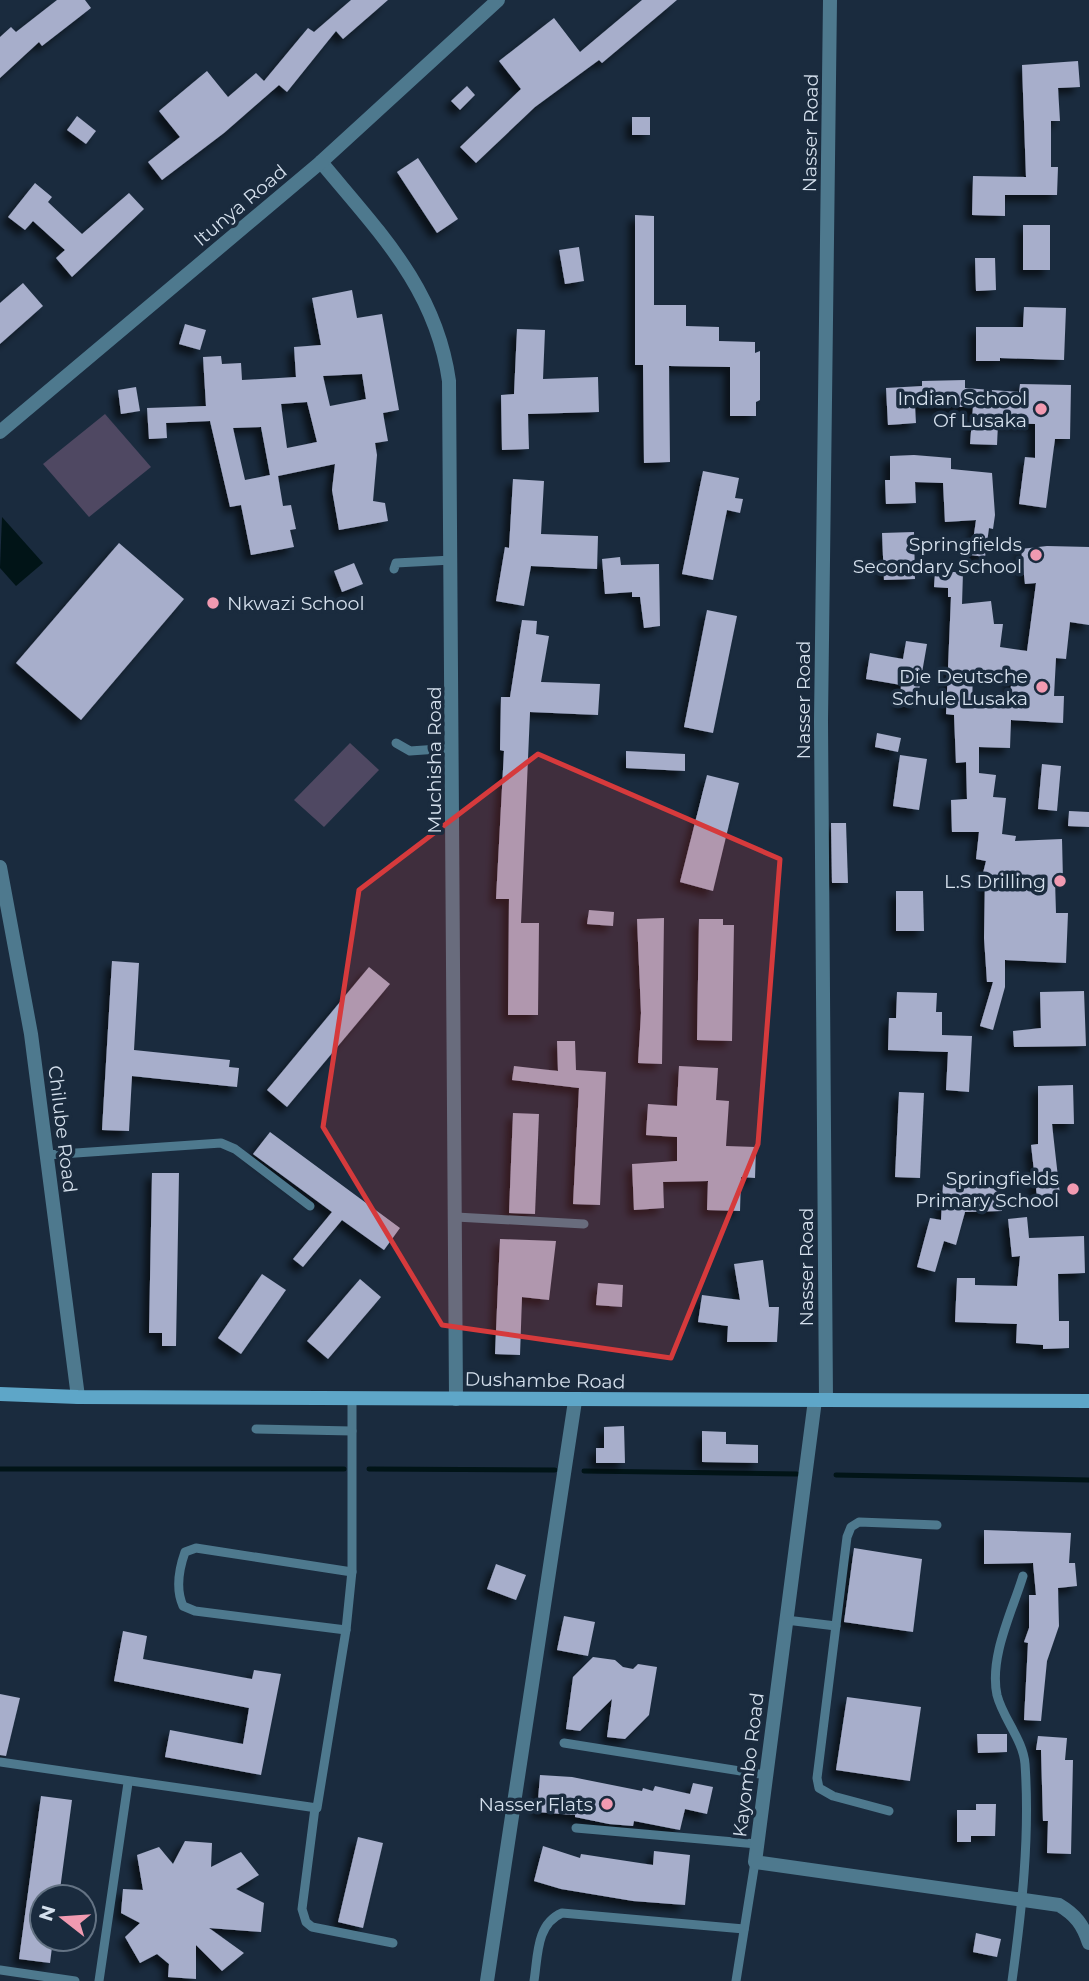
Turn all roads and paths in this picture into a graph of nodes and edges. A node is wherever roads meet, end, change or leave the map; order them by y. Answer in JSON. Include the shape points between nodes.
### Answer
{"nodes":[{"id":1,"x":498,"y":0,"type":"edge"},
{"id":2,"x":830,"y":0,"type":"edge"},
{"id":3,"x":321,"y":162,"type":"junction"},
{"id":4,"x":0,"y":432,"type":"edge"},
{"id":5,"x":452,"y":560,"type":"junction"},
{"id":6,"x":394,"y":569,"type":"dead end"},
{"id":7,"x":396,"y":743,"type":"dead end"},
{"id":8,"x":453,"y":748,"type":"junction"},
{"id":9,"x":0,"y":867,"type":"edge"},
{"id":10,"x":47,"y":1155,"type":"junction"},
{"id":11,"x":310,"y":1206,"type":"dead end"},
{"id":12,"x":456,"y":1217,"type":"junction"},
{"id":13,"x":584,"y":1224,"type":"dead end"},
{"id":14,"x":0,"y":1394,"type":"edge"},
{"id":15,"x":78,"y":1397,"type":"junction"},
{"id":16,"x":352,"y":1397,"type":"junction"},
{"id":17,"x":456,"y":1399,"type":"junction"},
{"id":18,"x":821,"y":1400,"type":"junction"},
{"id":19,"x":575,"y":1401,"type":"junction"},
{"id":20,"x":1089,"y":1401,"type":"edge"},
{"id":21,"x":256,"y":1429,"type":"dead end"},
{"id":22,"x":352,"y":1431,"type":"junction"},
{"id":23,"x":937,"y":1525,"type":"dead end"},
{"id":24,"x":352,"y":1571,"type":"junction"},
{"id":25,"x":1023,"y":1576,"type":"dead end"},
{"id":26,"x":786,"y":1620,"type":"junction"},
{"id":27,"x":836,"y":1626,"type":"junction"},
{"id":28,"x":346,"y":1630,"type":"junction"},
{"id":29,"x":564,"y":1743,"type":"dead end"},
{"id":30,"x":0,"y":1762,"type":"edge"},
{"id":31,"x":766,"y":1775,"type":"junction"},
{"id":32,"x":128,"y":1783,"type":"junction"},
{"id":33,"x":315,"y":1808,"type":"junction"},
{"id":34,"x":889,"y":1811,"type":"dead end"},
{"id":35,"x":576,"y":1828,"type":"dead end"},
{"id":36,"x":757,"y":1844,"type":"junction"},
{"id":37,"x":755,"y":1862,"type":"junction"},
{"id":38,"x":1023,"y":1899,"type":"junction"},
{"id":39,"x":744,"y":1929,"type":"junction"},
{"id":40,"x":393,"y":1943,"type":"dead end"},
{"id":41,"x":1089,"y":1943,"type":"edge"},
{"id":42,"x":0,"y":1970,"type":"edge"},
{"id":43,"x":75,"y":1981,"type":"edge"},
{"id":44,"x":99,"y":1981,"type":"edge"},
{"id":45,"x":487,"y":1981,"type":"edge"},
{"id":46,"x":534,"y":1981,"type":"edge"},
{"id":47,"x":736,"y":1981,"type":"edge"},
{"id":48,"x":1012,"y":1981,"type":"edge"}],
"edges":[{"from":1,"to":3,"type":"street","name":"Itunya Road"},
{"from":2,"to":18,"type":"street","name":"Nasser Road","via":[[821,721]]},
{"from":3,"to":4,"type":"street","name":"Itunya Road"},
{"from":3,"to":5,"type":"street","name":"Muchisha Road","via":[[397,255],[440,333],[449,381]]},
{"from":5,"to":6,"type":"lane","via":[[396,563]]},
{"from":5,"to":8,"type":"street","name":"Muchisha Road"},
{"from":7,"to":8,"type":"lane","via":[[410,751]]},
{"from":8,"to":12,"type":"street","name":"Muchisha Road"},
{"from":9,"to":10,"type":"street","name":"Chilube Road","via":[[29,1022]]},
{"from":10,"to":11,"type":"lane","via":[[221,1143]]},
{"from":10,"to":15,"type":"street","name":"Chilube Road"},
{"from":12,"to":13,"type":"lane"},
{"from":12,"to":17,"type":"street","name":"Muchisha Road"},
{"from":14,"to":15,"type":"street","name":"Dushambe Road"},
{"from":15,"to":16,"type":"street","name":"Dushambe Road"},
{"from":16,"to":17,"type":"street","name":"Dushambe Road"},
{"from":16,"to":22,"type":"lane"},
{"from":17,"to":19,"type":"street","name":"Dushambe Road"},
{"from":18,"to":19,"type":"street","name":"Dushambe Road"},
{"from":18,"to":20,"type":"street","name":"Dushambe Road"},
{"from":18,"to":26,"type":"street","name":"Kayombo Road"},
{"from":19,"to":45,"type":"street"},
{"from":21,"to":22,"type":"lane"},
{"from":22,"to":24,"type":"lane"},
{"from":23,"to":27,"type":"lane","via":[[859,1522],[851,1527]]},
{"from":24,"to":28,"type":"lane"},
{"from":24,"to":28,"type":"lane","via":[[196,1548],[185,1552],[180,1569],[179,1596],[183,1606],[195,1611]]},
{"from":25,"to":38,"type":"lane","via":[[996,1676],[998,1697],[1025,1760]]},
{"from":26,"to":27,"type":"lane"},
{"from":26,"to":31,"type":"street","name":"Kayombo Road"},
{"from":27,"to":34,"type":"lane","via":[[819,1788]]},
{"from":28,"to":33,"type":"lane"},
{"from":29,"to":31,"type":"lane"},
{"from":30,"to":32,"type":"lane"},
{"from":31,"to":36,"type":"street","name":"Kayombo Road"},
{"from":32,"to":33,"type":"lane"},
{"from":32,"to":44,"type":"lane"},
{"from":33,"to":40,"type":"lane","via":[[302,1909],[306,1922]]},
{"from":35,"to":36,"type":"lane"},
{"from":36,"to":37,"type":"street","name":"Kayombo Road"},
{"from":37,"to":38,"type":"street","name":"Kayombo Road"},
{"from":37,"to":39,"type":"lane"},
{"from":38,"to":41,"type":"street","name":"Kayombo Road","via":[[1059,1905],[1073,1913],[1084,1926]]},
{"from":38,"to":48,"type":"lane"},
{"from":39,"to":46,"type":"lane","via":[[562,1913],[550,1918],[541,1932]]},
{"from":39,"to":47,"type":"lane"},
{"from":42,"to":43,"type":"lane"}]}
